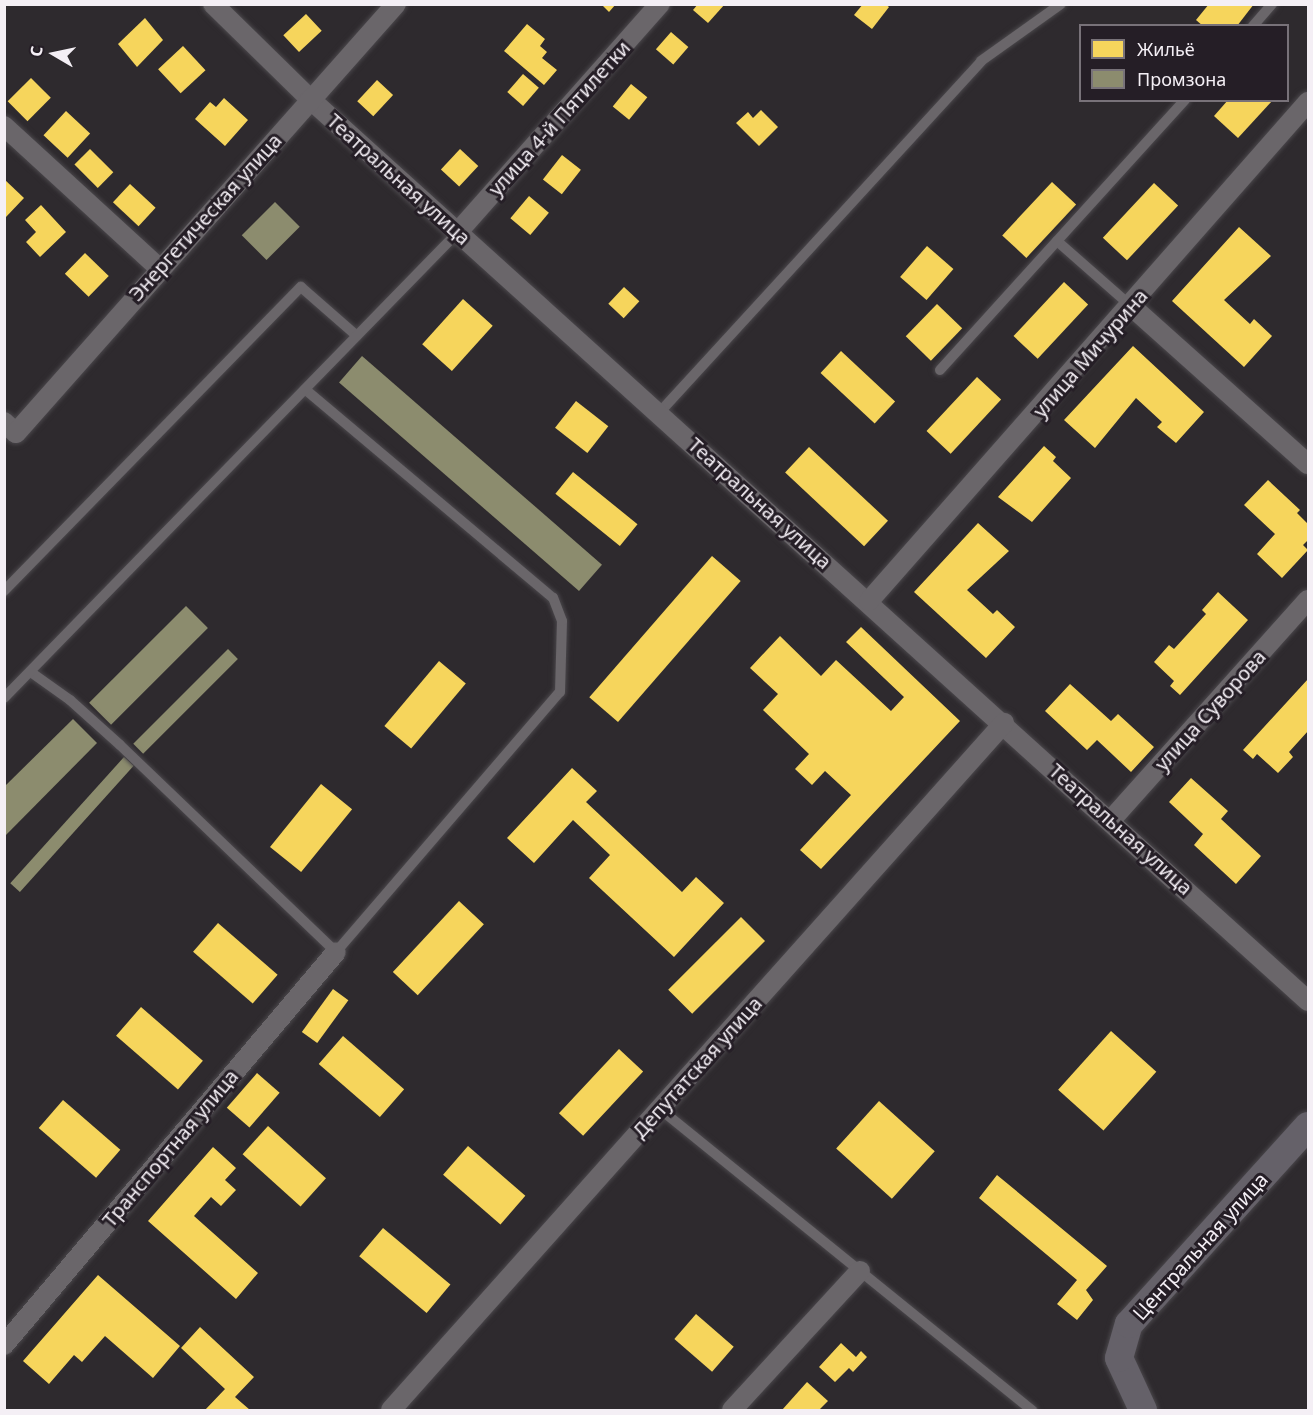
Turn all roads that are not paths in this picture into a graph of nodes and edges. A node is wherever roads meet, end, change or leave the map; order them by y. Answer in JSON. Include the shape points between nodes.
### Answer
{"nodes":[{"id":1,"x":213,"y":4,"type":"edge"},
{"id":2,"x":396,"y":4,"type":"edge"},
{"id":3,"x":660,"y":4,"type":"edge"},
{"id":4,"x":1061,"y":4,"type":"edge"},
{"id":5,"x":1272,"y":4,"type":"edge"},
{"id":6,"x":1255,"y":24,"type":"edge"},
{"id":7,"x":310,"y":99,"type":"junction"},
{"id":8,"x":1183,"y":102,"type":"edge"},
{"id":9,"x":1308,"y":102,"type":"edge"},
{"id":10,"x":4,"y":126,"type":"edge"},
{"id":11,"x":458,"y":232,"type":"junction"},
{"id":12,"x":1058,"y":241,"type":"junction"},
{"id":13,"x":159,"y":268,"type":"junction"},
{"id":14,"x":1131,"y":306,"type":"junction"},
{"id":15,"x":357,"y":336,"type":"junction"},
{"id":16,"x":940,"y":370,"type":"dead end"},
{"id":17,"x":305,"y":389,"type":"junction"},
{"id":18,"x":659,"y":412,"type":"junction"},
{"id":19,"x":10,"y":427,"type":"edge"},
{"id":20,"x":1308,"y":464,"type":"edge"},
{"id":21,"x":4,"y":591,"type":"edge"},
{"id":22,"x":1308,"y":600,"type":"edge"},
{"id":23,"x":869,"y":601,"type":"junction"},
{"id":24,"x":32,"y":673,"type":"junction"},
{"id":25,"x":4,"y":698,"type":"edge"},
{"id":26,"x":1004,"y":723,"type":"junction"},
{"id":27,"x":1110,"y":820,"type":"junction"},
{"id":28,"x":336,"y":952,"type":"junction"},
{"id":29,"x":1308,"y":1001,"type":"edge"},
{"id":30,"x":660,"y":1109,"type":"junction"},
{"id":31,"x":1308,"y":1126,"type":"edge"},
{"id":32,"x":860,"y":1271,"type":"junction"},
{"id":33,"x":4,"y":1345,"type":"edge"},
{"id":34,"x":391,"y":1410,"type":"edge"},
{"id":35,"x":732,"y":1410,"type":"edge"},
{"id":36,"x":1032,"y":1410,"type":"edge"},
{"id":37,"x":1143,"y":1410,"type":"edge"}],
"edges":[{"from":1,"to":7,"type":"street","name":"Театральная улица"},
{"from":2,"to":7,"type":"street","name":"Энергетическая улица"},
{"from":3,"to":11,"type":"street","name":"улица 4-й Пятилетки"},
{"from":4,"to":18,"type":"lane","via":[[981,61]]},
{"from":5,"to":6,"type":"lane"},
{"from":7,"to":11,"type":"street","name":"Театральная улица"},
{"from":7,"to":13,"type":"street","name":"Энергетическая улица"},
{"from":8,"to":12,"type":"lane"},
{"from":9,"to":14,"type":"street","name":"улица Мичурина"},
{"from":10,"to":13,"type":"street"},
{"from":11,"to":15,"type":"lane"},
{"from":11,"to":18,"type":"street","name":"Театральная улица"},
{"from":12,"to":14,"type":"lane"},
{"from":12,"to":16,"type":"lane"},
{"from":13,"to":19,"type":"street","name":"Энергетическая улица"},
{"from":14,"to":20,"type":"street"},
{"from":14,"to":23,"type":"street","name":"улица Мичурина"},
{"from":15,"to":17,"type":"lane"},
{"from":15,"to":21,"type":"lane","via":[[301,287]]},
{"from":17,"to":24,"type":"lane"},
{"from":17,"to":28,"type":"lane","via":[[553,598],[562,621],[560,692]]},
{"from":18,"to":23,"type":"street","name":"Театральная улица"},
{"from":22,"to":27,"type":"street","name":"улица Суворова"},
{"from":23,"to":26,"type":"street","name":"Театральная улица"},
{"from":24,"to":25,"type":"lane"},
{"from":24,"to":28,"type":"lane","via":[[70,700],[120,745]]},
{"from":26,"to":27,"type":"street","name":"Театральная улица"},
{"from":26,"to":30,"type":"street","name":"Депутатская улица"},
{"from":27,"to":29,"type":"street","name":"Театральная улица"},
{"from":28,"to":33,"type":"street","name":"Транспортная улица"},
{"from":30,"to":32,"type":"lane"},
{"from":30,"to":34,"type":"street","name":"Депутатская улица"},
{"from":31,"to":37,"type":"main road","name":"Центральная улица","via":[[1129,1324],[1119,1358]]},
{"from":32,"to":35,"type":"street"},
{"from":32,"to":36,"type":"lane"}]}
